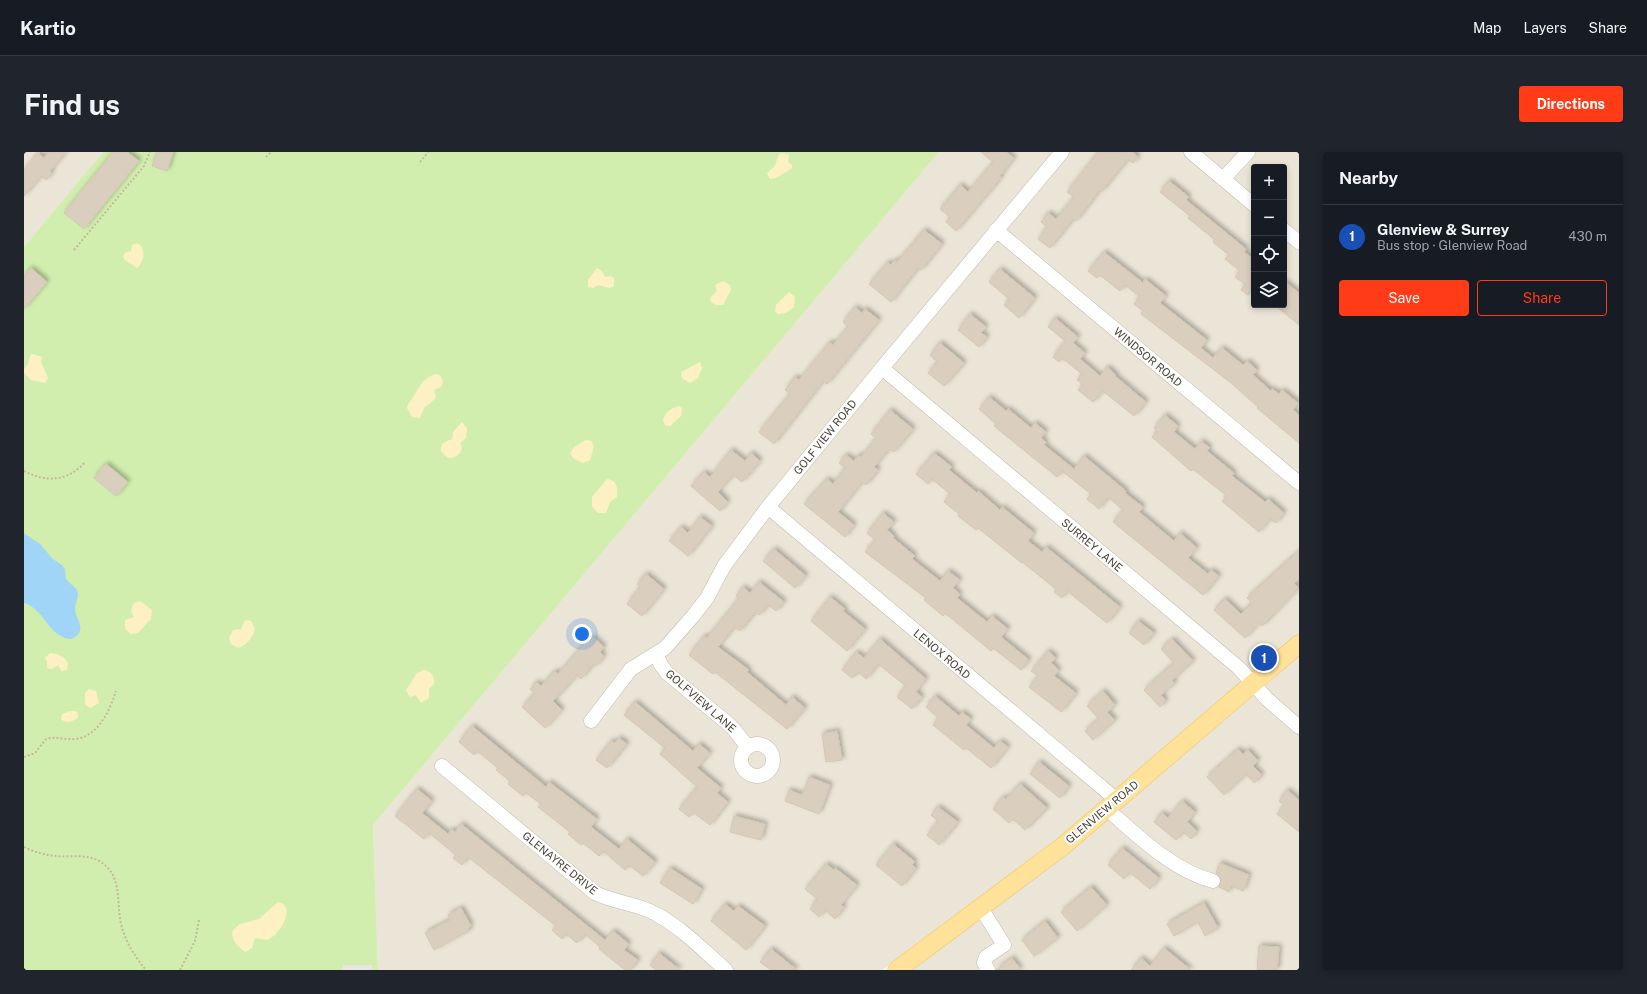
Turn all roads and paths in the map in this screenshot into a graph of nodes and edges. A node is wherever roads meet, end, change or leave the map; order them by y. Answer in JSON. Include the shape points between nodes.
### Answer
{"nodes":[{"id":1,"x":150,"y":152,"type":"edge"},
{"id":2,"x":271,"y":152,"type":"edge"},
{"id":3,"x":428,"y":152,"type":"edge"},
{"id":4,"x":1062,"y":152,"type":"edge"},
{"id":5,"x":1191,"y":152,"type":"edge"},
{"id":6,"x":1248,"y":152,"type":"edge"},
{"id":7,"x":266,"y":157,"type":"dead end"},
{"id":8,"x":420,"y":162,"type":"dead end"},
{"id":9,"x":1222,"y":179,"type":"junction"},
{"id":10,"x":1251,"y":203,"type":"edge"},
{"id":11,"x":996,"y":230,"type":"junction"},
{"id":12,"x":1287,"y":232,"type":"edge"},
{"id":13,"x":1299,"y":242,"type":"edge"},
{"id":14,"x":74,"y":250,"type":"dead end"},
{"id":15,"x":882,"y":368,"type":"junction"},
{"id":16,"x":85,"y":462,"type":"dead end"},
{"id":17,"x":24,"y":471,"type":"edge"},
{"id":18,"x":1299,"y":483,"type":"edge"},
{"id":19,"x":768,"y":507,"type":"junction"},
{"id":20,"x":1299,"y":644,"type":"edge"},
{"id":21,"x":656,"y":654,"type":"junction"},
{"id":22,"x":1253,"y":684,"type":"junction"},
{"id":23,"x":116,"y":691,"type":"dead end"},
{"id":24,"x":591,"y":721,"type":"dead end"},
{"id":25,"x":1299,"y":727,"type":"edge"},
{"id":26,"x":748,"y":747,"type":"dead end"},
{"id":27,"x":24,"y":758,"type":"edge"},
{"id":28,"x":442,"y":766,"type":"dead end"},
{"id":29,"x":1112,"y":805,"type":"junction"},
{"id":30,"x":24,"y":847,"type":"edge"},
{"id":31,"x":1213,"y":881,"type":"dead end"},
{"id":32,"x":981,"y":908,"type":"junction"},
{"id":33,"x":199,"y":920,"type":"dead end"},
{"id":34,"x":146,"y":970,"type":"edge"},
{"id":35,"x":180,"y":970,"type":"edge"},
{"id":36,"x":726,"y":970,"type":"edge"},
{"id":37,"x":897,"y":970,"type":"edge"},
{"id":38,"x":988,"y":970,"type":"edge"}],
"edges":[{"from":1,"to":14,"type":"path","via":[[144,166]]},
{"from":2,"to":7,"type":"path"},
{"from":3,"to":8,"type":"path"},
{"from":4,"to":11,"type":"street","name":"GOLF VIEW ROAD"},
{"from":5,"to":9,"type":"street"},
{"from":6,"to":9,"type":"street"},
{"from":9,"to":10,"type":"street"},
{"from":11,"to":15,"type":"street","name":"GOLF VIEW ROAD"},
{"from":11,"to":18,"type":"street","name":"WINDSOR ROAD"},
{"from":12,"to":13,"type":"street"},
{"from":15,"to":19,"type":"street","name":"GOLF VIEW ROAD"},
{"from":15,"to":22,"type":"street","name":"SURREY LANE","via":[[1239,668]]},
{"from":16,"to":17,"type":"path","via":[[72,474],[56,479],[38,478]]},
{"from":19,"to":21,"type":"street","name":"GOLF VIEW ROAD","via":[[724,566],[698,610],[673,640]]},
{"from":19,"to":29,"type":"street","name":"LENOX ROAD"},
{"from":20,"to":22,"type":"main road","name":"GLENVIEW ROAD"},
{"from":21,"to":24,"type":"street","name":"GOLF VIEW ROAD","via":[[631,670]]},
{"from":21,"to":26,"type":"street","name":"GOLFVIEW LANE","via":[[660,665],[667,673],[731,726]]},
{"from":22,"to":25,"type":"street","name":"SURREY LANE"},
{"from":22,"to":29,"type":"main road","name":"GLENVIEW ROAD"},
{"from":23,"to":27,"type":"path","via":[[108,711],[97,728],[75,739],[46,739],[34,753]]},
{"from":28,"to":36,"type":"street","name":"GLENAYRE DRIVE","via":[[595,893],[609,900],[642,907],[656,914]]},
{"from":29,"to":31,"type":"street","name":"LENOX ROAD","via":[[1146,843],[1169,860],[1202,878]]},
{"from":29,"to":32,"type":"main road","name":"GLENVIEW ROAD"},
{"from":30,"to":34,"type":"path","via":[[45,854],[91,857],[105,865],[115,879],[124,935]]},
{"from":32,"to":37,"type":"main road","name":"GLENVIEW ROAD"},
{"from":32,"to":38,"type":"street","via":[[1004,945],[986,957],[984,962]]},
{"from":33,"to":35,"type":"path","via":[[195,941]]}]}
